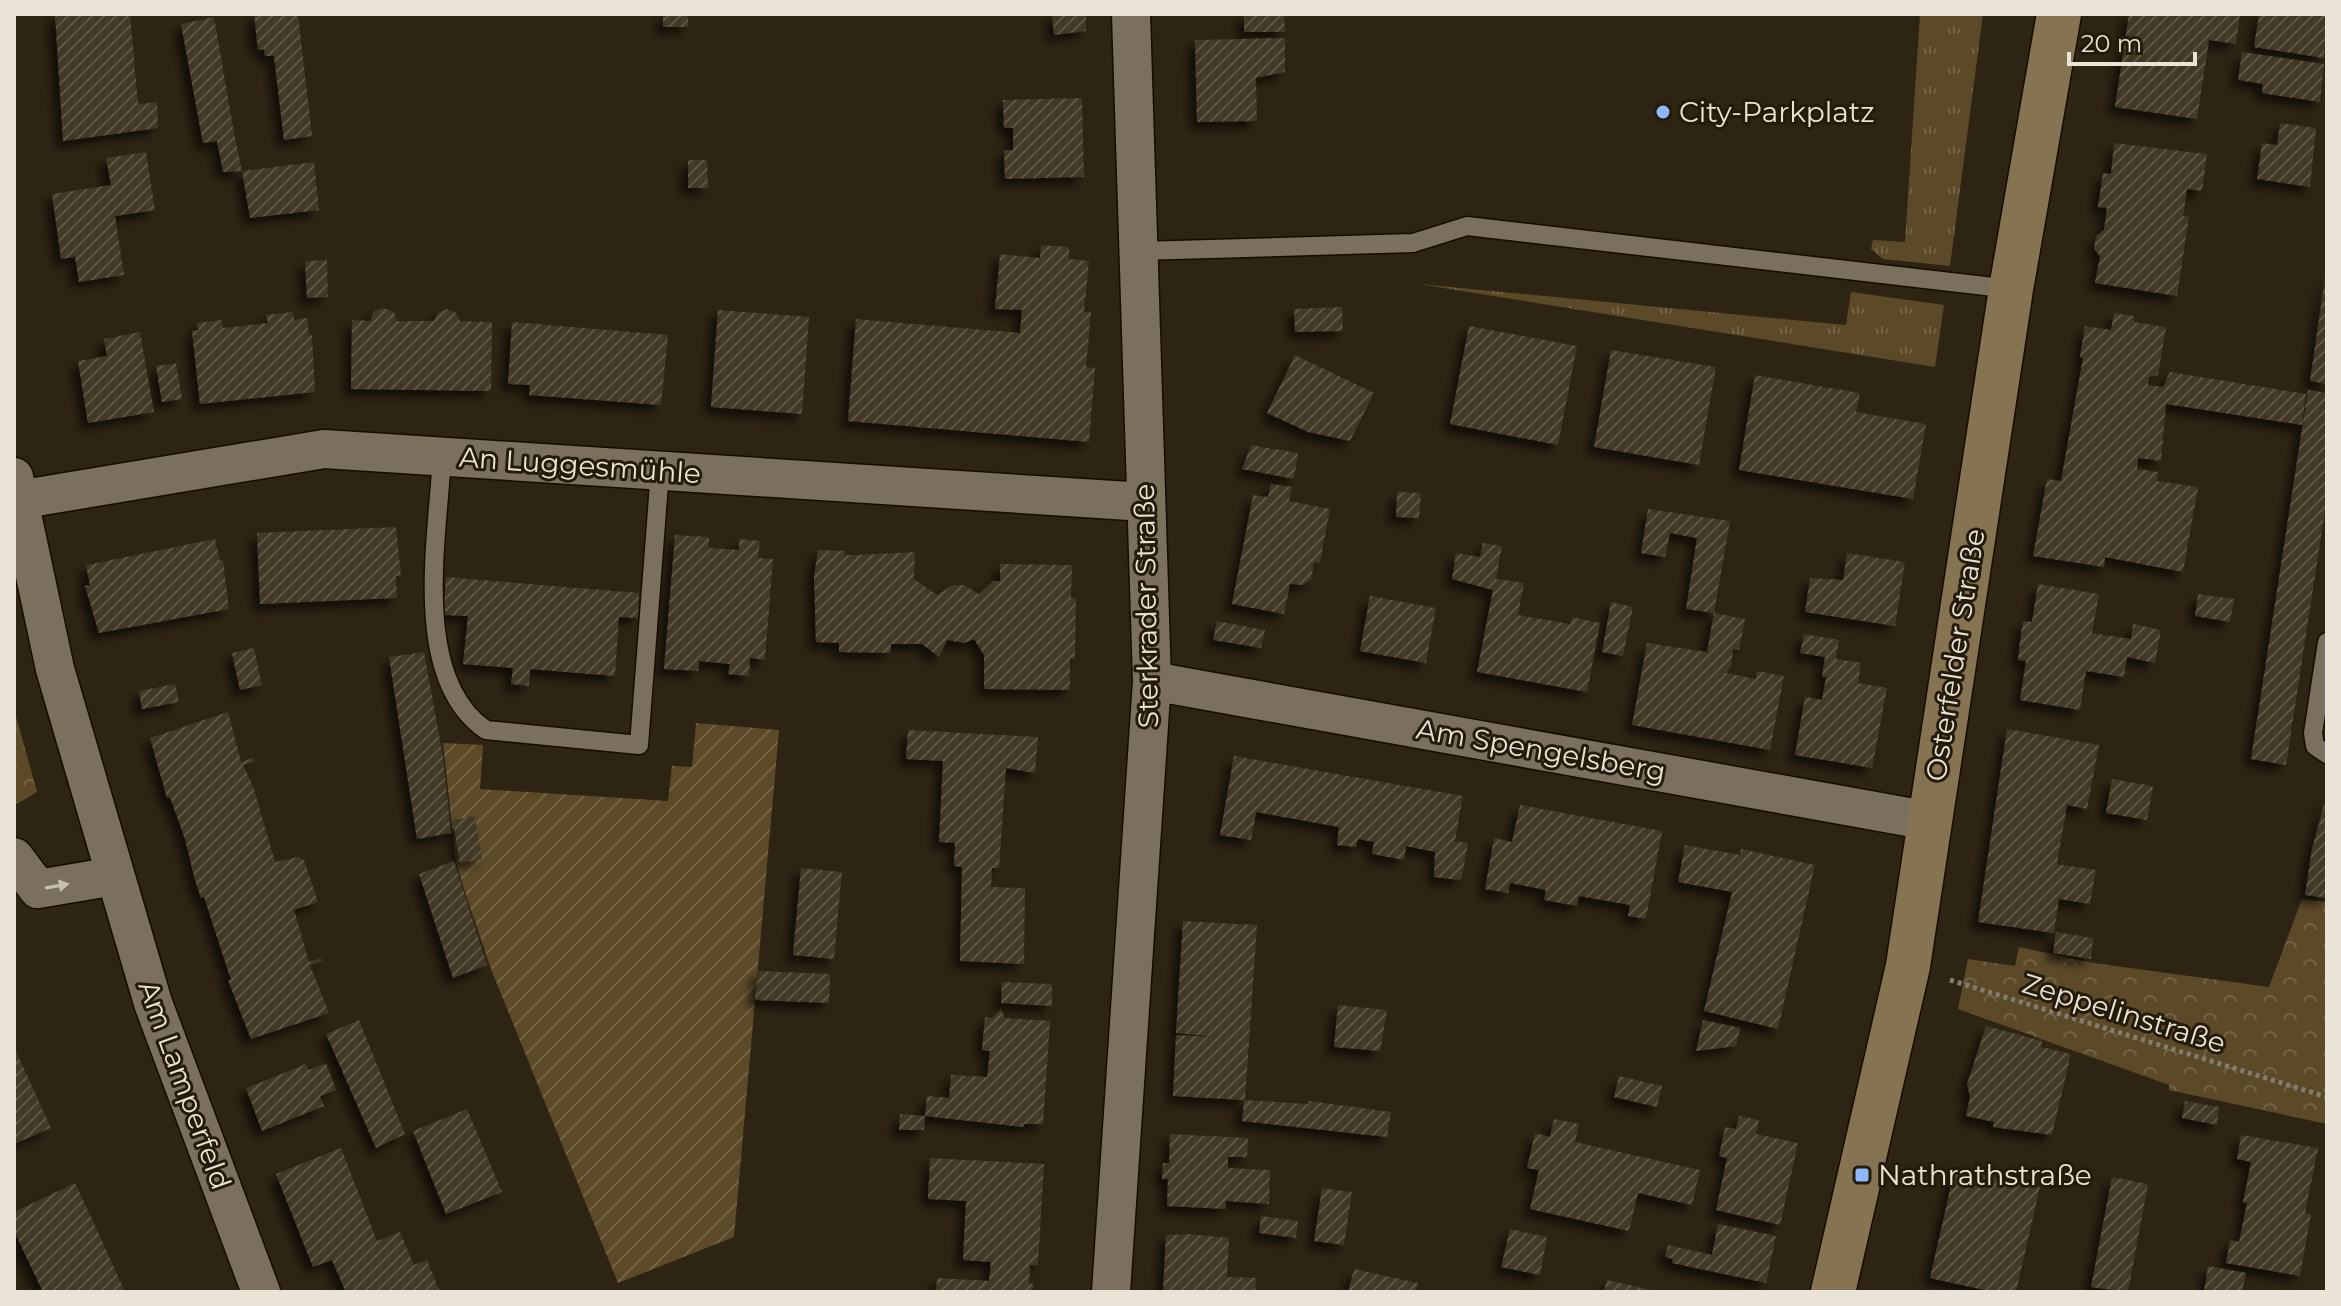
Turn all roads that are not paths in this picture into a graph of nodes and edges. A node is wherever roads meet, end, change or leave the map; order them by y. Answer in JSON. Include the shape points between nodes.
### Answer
{"nodes":[{"id":1,"x":1131,"y":14,"type":"edge"},
{"id":2,"x":2059,"y":14,"type":"edge"},
{"id":3,"x":1140,"y":251,"type":"junction"},
{"id":4,"x":2011,"y":289,"type":"junction"},
{"id":5,"x":442,"y":456,"type":"junction"},
{"id":6,"x":660,"y":471,"type":"junction"},
{"id":7,"x":16,"y":487,"type":"edge"},
{"id":8,"x":1145,"y":502,"type":"junction"},
{"id":9,"x":2327,"y":642,"type":"edge"},
{"id":10,"x":1152,"y":681,"type":"junction"},
{"id":11,"x":2327,"y":754,"type":"edge"},
{"id":12,"x":1930,"y":821,"type":"junction"},
{"id":13,"x":14,"y":857,"type":"edge"},
{"id":14,"x":115,"y":876,"type":"junction"},
{"id":15,"x":261,"y":1292,"type":"edge"},
{"id":16,"x":1111,"y":1292,"type":"edge"},
{"id":17,"x":1833,"y":1292,"type":"edge"}],
"edges":[{"from":1,"to":3,"type":"street","name":"Sterkrader Straße"},
{"from":2,"to":4,"type":"main road","name":"Osterfelder Straße"},
{"from":3,"to":4,"type":"lane","via":[[1413,243],[1467,226]]},
{"from":3,"to":8,"type":"street","name":"Sterkrader Straße"},
{"from":4,"to":12,"type":"main road","name":"Osterfelder Straße"},
{"from":5,"to":6,"type":"street","name":"An Luggesmühle"},
{"from":5,"to":6,"type":"lane","via":[[434,624],[441,665],[467,717],[486,730],[639,745]]},
{"from":5,"to":7,"type":"street","name":"An Luggesmühle","via":[[324,449]]},
{"from":6,"to":8,"type":"street","name":"An Luggesmühle"},
{"from":7,"to":14,"type":"street","name":"Am Lamperfeld","via":[[55,669]]},
{"from":8,"to":10,"type":"street","name":"Sterkrader Straße"},
{"from":9,"to":11,"type":"lane","via":[[2313,733],[2315,746]]},
{"from":10,"to":12,"type":"street","name":"Am Spengelsberg"},
{"from":10,"to":16,"type":"street","name":"Sterkrader Straße"},
{"from":12,"to":17,"type":"main road","name":"Osterfelder Straße","via":[[1908,966]]},
{"from":13,"to":14,"type":"street","one_way":true,"via":[[38,889]]},
{"from":14,"to":15,"type":"street","name":"Am Lamperfeld","via":[[153,1003]]}]}
